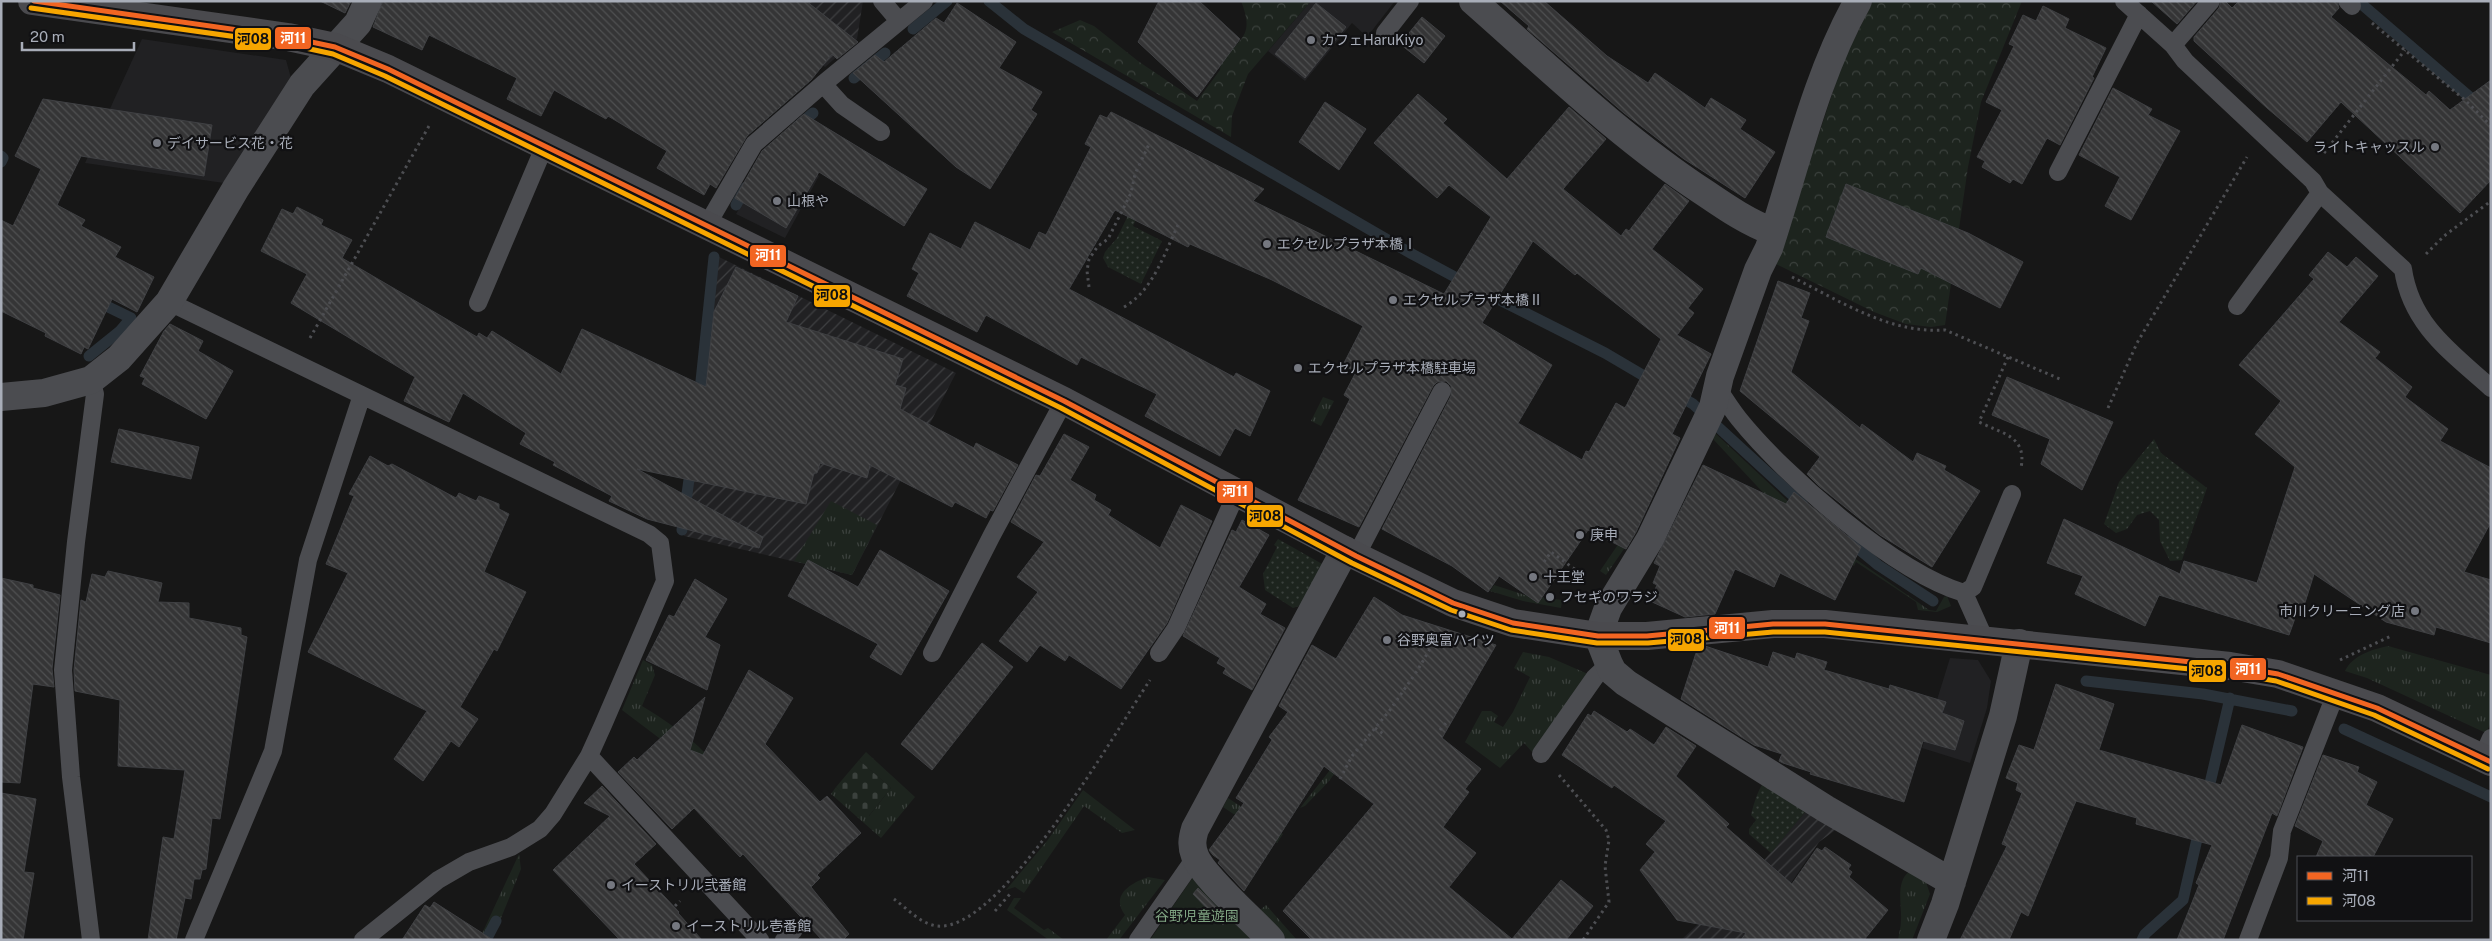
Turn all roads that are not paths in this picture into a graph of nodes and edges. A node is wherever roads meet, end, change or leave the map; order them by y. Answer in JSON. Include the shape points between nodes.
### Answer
{"nodes":[{"id":1,"x":32,"y":1,"type":"edge"},
{"id":2,"x":368,"y":1,"type":"edge"},
{"id":3,"x":882,"y":1,"type":"edge"},
{"id":4,"x":924,"y":1,"type":"edge"},
{"id":5,"x":1410,"y":1,"type":"edge"},
{"id":6,"x":1473,"y":1,"type":"edge"},
{"id":7,"x":1858,"y":1,"type":"edge"},
{"id":8,"x":2124,"y":1,"type":"edge"},
{"id":9,"x":2211,"y":1,"type":"edge"},
{"id":10,"x":2139,"y":14,"type":"junction"},
{"id":11,"x":899,"y":21,"type":"junction"},
{"id":12,"x":1385,"y":33,"type":"dead end"},
{"id":13,"x":2173,"y":45,"type":"junction"},
{"id":14,"x":335,"y":47,"type":"junction"},
{"id":15,"x":823,"y":84,"type":"junction"},
{"id":16,"x":881,"y":132,"type":"dead end"},
{"id":17,"x":545,"y":145,"type":"junction"},
{"id":18,"x":2058,"y":172,"type":"dead end"},
{"id":19,"x":2320,"y":193,"type":"junction"},
{"id":20,"x":707,"y":225,"type":"junction"},
{"id":21,"x":1774,"y":232,"type":"junction"},
{"id":22,"x":170,"y":302,"type":"junction"},
{"id":23,"x":478,"y":303,"type":"dead end"},
{"id":24,"x":2237,"y":306,"type":"dead end"},
{"id":25,"x":91,"y":380,"type":"junction"},
{"id":26,"x":2491,"y":388,"type":"edge"},
{"id":27,"x":1442,"y":391,"type":"dead end"},
{"id":28,"x":362,"y":395,"type":"junction"},
{"id":29,"x":1,"y":397,"type":"edge"},
{"id":30,"x":1064,"y":401,"type":"junction"},
{"id":31,"x":1711,"y":407,"type":"junction"},
{"id":32,"x":1238,"y":492,"type":"junction"},
{"id":33,"x":2012,"y":494,"type":"road end"},
{"id":34,"x":1351,"y":553,"type":"junction"},
{"id":35,"x":1964,"y":593,"type":"junction"},
{"id":36,"x":1598,"y":636,"type":"junction"},
{"id":37,"x":1985,"y":640,"type":"junction"},
{"id":38,"x":2019,"y":643,"type":"junction"},
{"id":39,"x":1159,"y":653,"type":"road end"},
{"id":40,"x":932,"y":654,"type":"dead end"},
{"id":41,"x":1609,"y":664,"type":"junction"},
{"id":42,"x":2336,"y":693,"type":"junction"},
{"id":43,"x":2488,"y":753,"type":"edge"},
{"id":44,"x":1541,"y":754,"type":"road end"},
{"id":45,"x":588,"y":756,"type":"junction"},
{"id":46,"x":1195,"y":858,"type":"junction"},
{"id":47,"x":1952,"y":882,"type":"junction"},
{"id":48,"x":91,"y":940,"type":"edge"},
{"id":49,"x":194,"y":940,"type":"edge"},
{"id":50,"x":363,"y":940,"type":"edge"},
{"id":51,"x":760,"y":940,"type":"edge"},
{"id":52,"x":1138,"y":940,"type":"edge"},
{"id":53,"x":1271,"y":940,"type":"edge"},
{"id":54,"x":1931,"y":940,"type":"edge"},
{"id":55,"x":2248,"y":940,"type":"edge"}],
"edges":[{"from":1,"to":14,"type":"street","via":[[288,37]]},
{"from":2,"to":14,"type":"street","via":[[358,23]]},
{"from":3,"to":11,"type":"lane"},
{"from":4,"to":11,"type":"lane"},
{"from":5,"to":12,"type":"lane"},
{"from":6,"to":21,"type":"street","via":[[1670,170],[1753,224]]},
{"from":7,"to":21,"type":"street","via":[[1823,78]]},
{"from":8,"to":10,"type":"lane"},
{"from":9,"to":13,"type":"lane"},
{"from":10,"to":13,"type":"lane"},
{"from":10,"to":18,"type":"lane"},
{"from":11,"to":15,"type":"lane"},
{"from":13,"to":19,"type":"lane","via":[[2185,61],[2313,181]]},
{"from":14,"to":17,"type":"street"},
{"from":14,"to":22,"type":"street","via":[[302,86],[236,188]]},
{"from":15,"to":16,"type":"lane","via":[[842,105]]},
{"from":15,"to":20,"type":"lane","via":[[754,144]]},
{"from":17,"to":20,"type":"street"},
{"from":17,"to":23,"type":"lane"},
{"from":19,"to":24,"type":"lane"},
{"from":19,"to":26,"type":"lane","via":[[2403,269],[2421,320],[2432,335]]},
{"from":20,"to":30,"type":"street"},
{"from":21,"to":31,"type":"street"},
{"from":22,"to":25,"type":"street","via":[[119,358]]},
{"from":22,"to":28,"type":"lane"},
{"from":25,"to":29,"type":"street","via":[[44,393]]},
{"from":25,"to":48,"type":"lane","via":[[95,394],[63,670],[71,777]]},
{"from":27,"to":34,"type":"lane"},
{"from":28,"to":45,"type":"lane","via":[[649,534],[660,543],[665,581]]},
{"from":28,"to":49,"type":"lane","via":[[308,560],[273,752]]},
{"from":30,"to":32,"type":"street"},
{"from":30,"to":40,"type":"lane"},
{"from":31,"to":35,"type":"lane","via":[[1738,419],[1843,519],[1915,570]]},
{"from":31,"to":36,"type":"street","via":[[1650,539],[1615,594]]},
{"from":32,"to":34,"type":"street"},
{"from":32,"to":39,"type":"lane","via":[[1176,628]]},
{"from":33,"to":35,"type":"lane","via":[[1973,587]]},
{"from":34,"to":36,"type":"street","via":[[1453,604],[1537,628]]},
{"from":34,"to":46,"type":"street","via":[[1195,829],[1191,842]]},
{"from":35,"to":37,"type":"lane"},
{"from":36,"to":37,"type":"street","via":[[1647,636],[1799,623]]},
{"from":36,"to":41,"type":"street"},
{"from":37,"to":38,"type":"street"},
{"from":38,"to":42,"type":"street","via":[[2230,666],[2278,674]]},
{"from":38,"to":47,"type":"street","via":[[2003,716]]},
{"from":41,"to":44,"type":"lane","via":[[1595,678]]},
{"from":41,"to":47,"type":"street","via":[[1626,683],[1826,809]]},
{"from":42,"to":43,"type":"street"},
{"from":42,"to":55,"type":"lane","via":[[2282,830],[2279,858]]},
{"from":45,"to":50,"type":"lane","via":[[553,814],[540,829],[511,847],[454,870]]},
{"from":45,"to":51,"type":"lane"},
{"from":46,"to":52,"type":"lane"},
{"from":46,"to":53,"type":"street"},
{"from":47,"to":54,"type":"street"}]}
